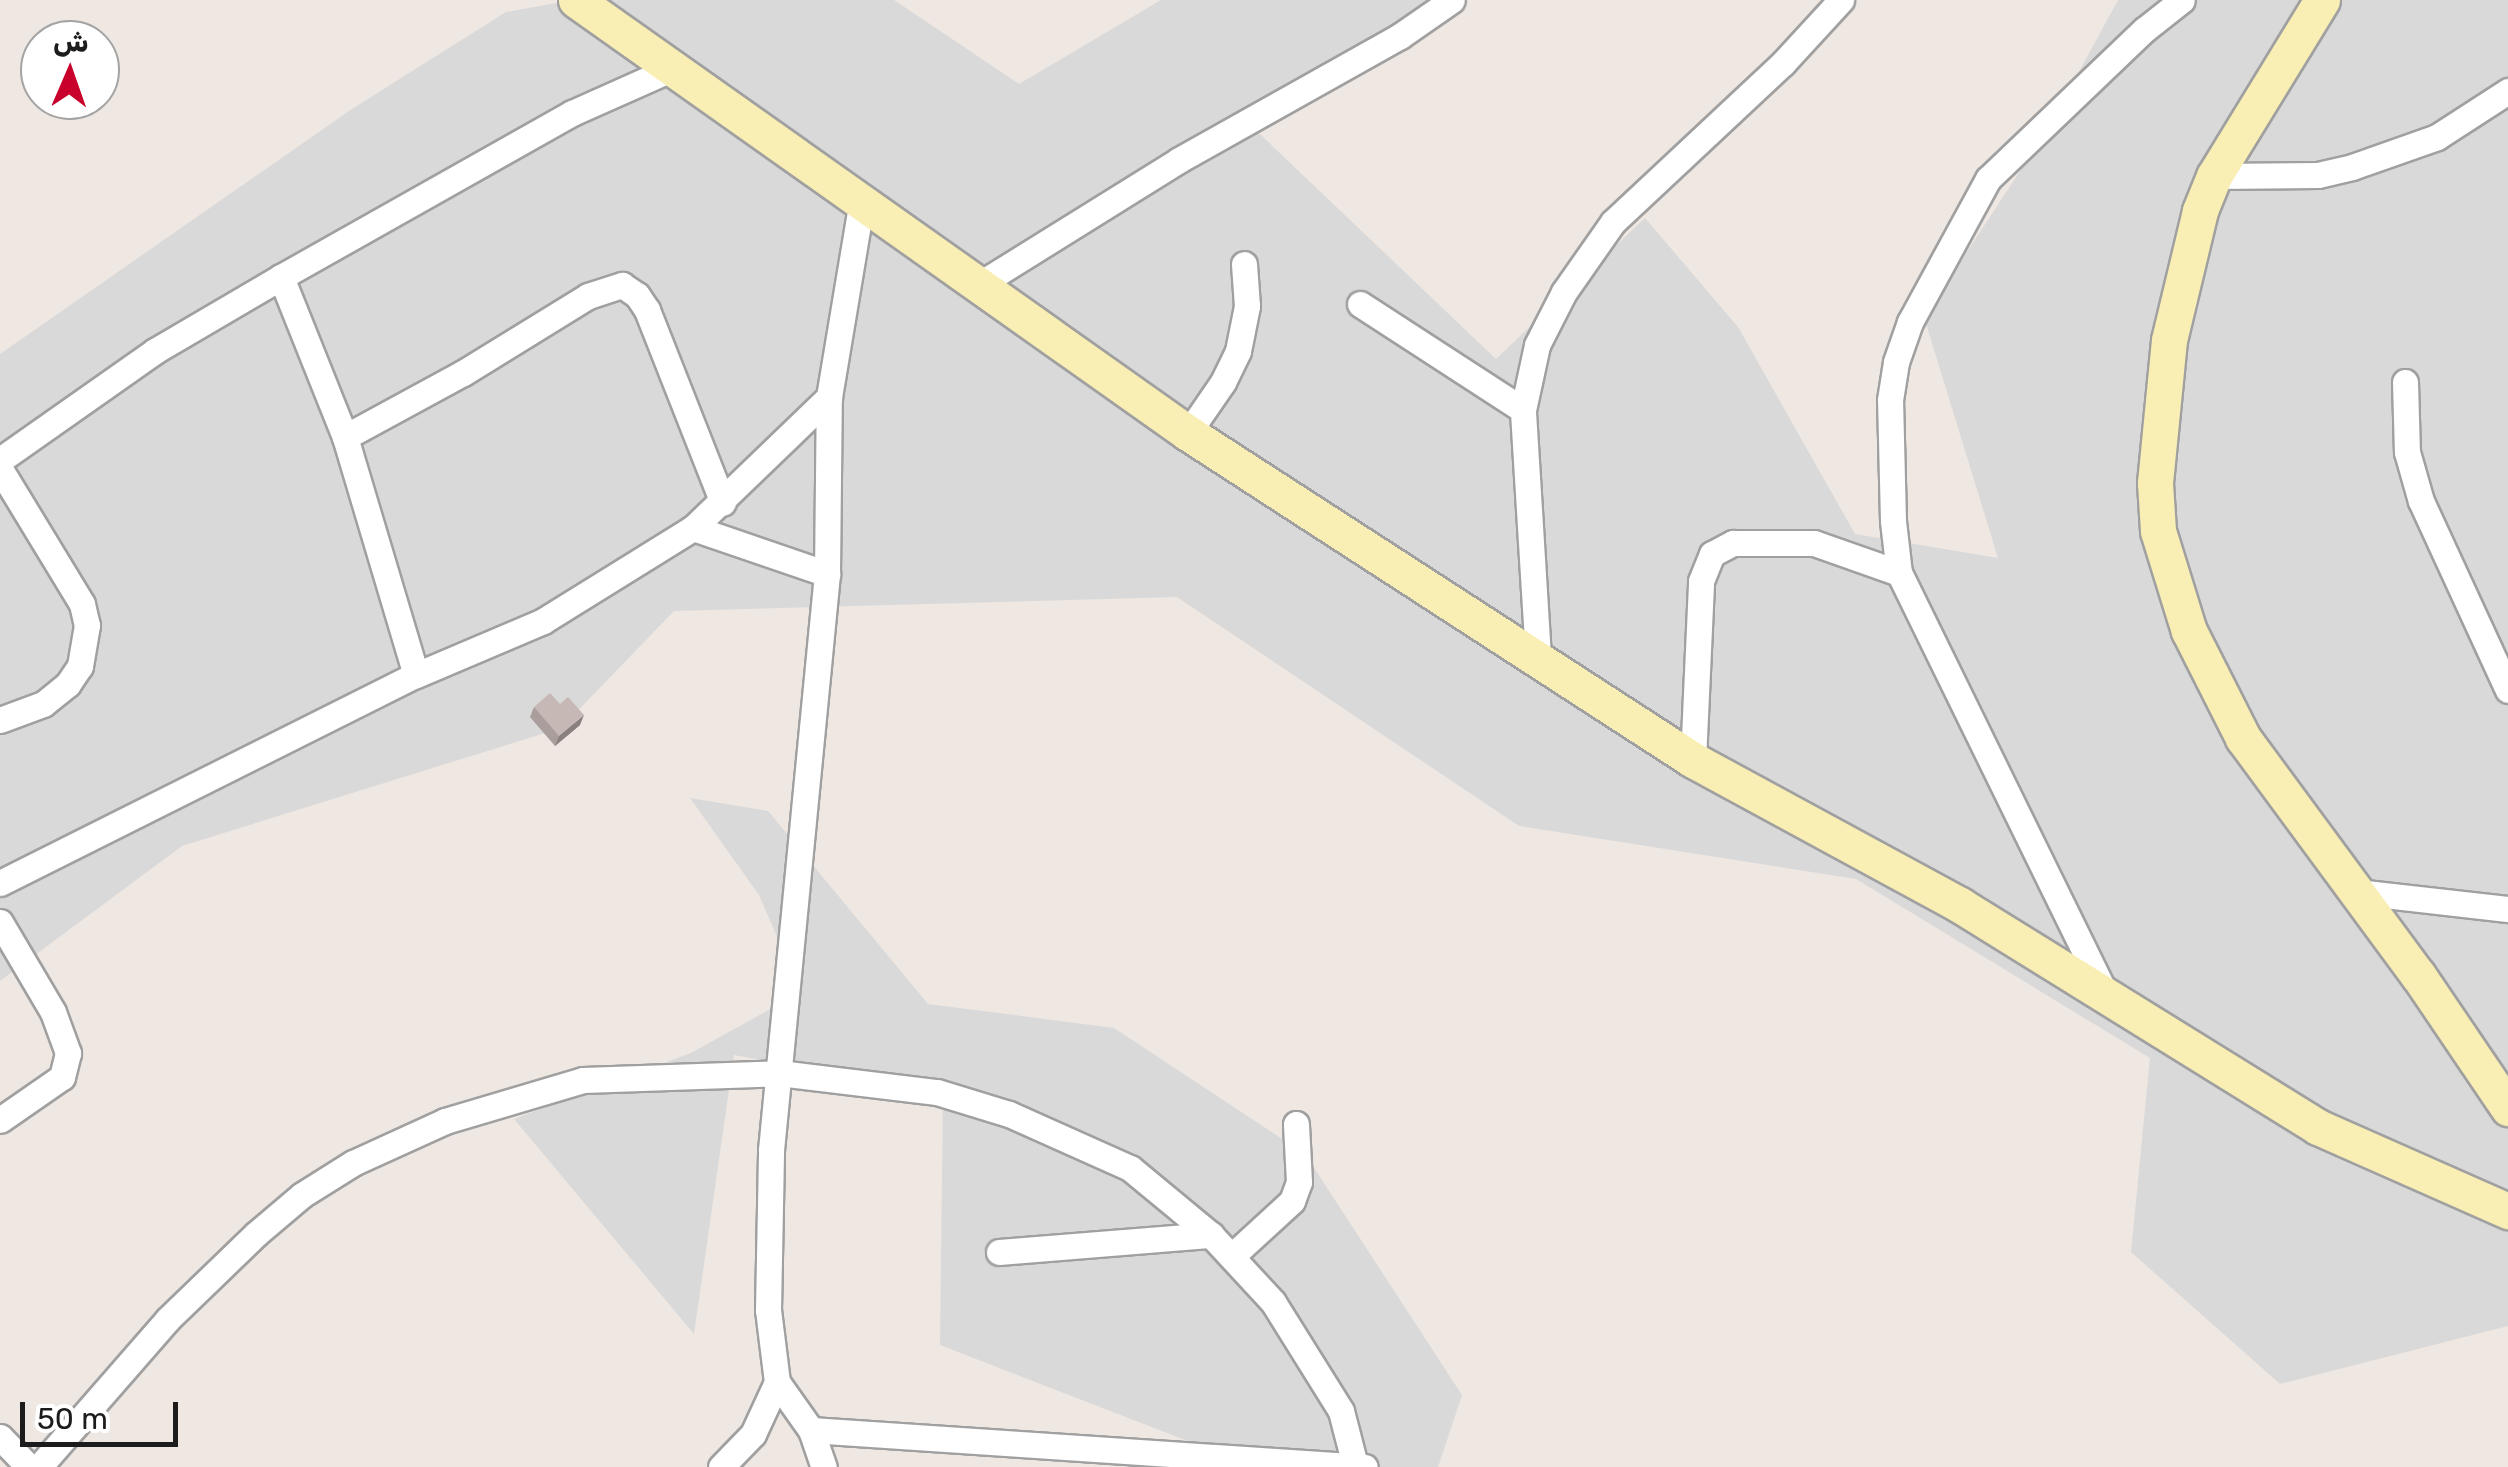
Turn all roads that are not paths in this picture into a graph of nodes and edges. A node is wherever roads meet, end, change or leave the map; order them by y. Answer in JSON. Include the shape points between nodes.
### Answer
{"nodes":[{"id":1,"x":576,"y":0,"type":"edge"},
{"id":2,"x":1452,"y":0,"type":"edge"},
{"id":3,"x":1841,"y":0,"type":"edge"},
{"id":4,"x":2182,"y":0,"type":"edge"},
{"id":5,"x":2322,"y":0,"type":"edge"},
{"id":6,"x":671,"y":68,"type":"junction"},
{"id":7,"x":2508,"y":91,"type":"edge"},
{"id":8,"x":2214,"y":176,"type":"junction"},
{"id":9,"x":862,"y":200,"type":"junction"},
{"id":10,"x":1244,"y":264,"type":"dead end"},
{"id":11,"x":281,"y":277,"type":"junction"},
{"id":12,"x":980,"y":284,"type":"junction"},
{"id":13,"x":1360,"y":304,"type":"dead end"},
{"id":14,"x":2405,"y":382,"type":"dead end"},
{"id":15,"x":829,"y":397,"type":"junction"},
{"id":16,"x":1524,"y":410,"type":"junction"},
{"id":17,"x":1188,"y":433,"type":"junction"},
{"id":18,"x":345,"y":437,"type":"junction"},
{"id":19,"x":0,"y":460,"type":"edge"},
{"id":20,"x":0,"y":469,"type":"edge"},
{"id":21,"x":723,"y":503,"type":"junction"},
{"id":22,"x":693,"y":528,"type":"junction"},
{"id":23,"x":1899,"y":573,"type":"junction"},
{"id":24,"x":827,"y":574,"type":"junction"},
{"id":25,"x":1538,"y":657,"type":"junction"},
{"id":26,"x":416,"y":675,"type":"junction"},
{"id":27,"x":2508,"y":690,"type":"edge"},
{"id":28,"x":0,"y":720,"type":"edge"},
{"id":29,"x":1693,"y":760,"type":"junction"},
{"id":30,"x":0,"y":883,"type":"edge"},
{"id":31,"x":2358,"y":892,"type":"junction"},
{"id":32,"x":2508,"y":909,"type":"edge"},
{"id":33,"x":0,"y":922,"type":"edge"},
{"id":34,"x":2109,"y":1000,"type":"junction"},
{"id":35,"x":779,"y":1074,"type":"junction"},
{"id":36,"x":2508,"y":1108,"type":"edge"},
{"id":37,"x":0,"y":1120,"type":"edge"},
{"id":38,"x":1296,"y":1124,"type":"dead end"},
{"id":39,"x":2508,"y":1211,"type":"edge"},
{"id":40,"x":1210,"y":1235,"type":"junction"},
{"id":41,"x":998,"y":1252,"type":"dead end"},
{"id":42,"x":1232,"y":1256,"type":"junction"},
{"id":43,"x":777,"y":1382,"type":"junction"},
{"id":44,"x":811,"y":1430,"type":"junction"},
{"id":45,"x":0,"y":1438,"type":"edge"},
{"id":46,"x":1103,"y":1457,"type":"edge"},
{"id":47,"x":1360,"y":1466,"type":"edge"},
{"id":48,"x":28,"y":1467,"type":"edge"},
{"id":49,"x":40,"y":1467,"type":"edge"},
{"id":50,"x":721,"y":1467,"type":"edge"},
{"id":51,"x":824,"y":1467,"type":"edge"}],
"edges":[{"from":1,"to":6,"type":"main road"},
{"from":2,"to":12,"type":"street"},
{"from":3,"to":16,"type":"street","via":[[1594,244],[1537,345]]},
{"from":4,"to":23,"type":"street","via":[[1994,172],[1918,304],[1890,400]]},
{"from":5,"to":8,"type":"main road"},
{"from":6,"to":9,"type":"main road"},
{"from":6,"to":11,"type":"street","via":[[572,113]]},
{"from":7,"to":8,"type":"street","via":[[2437,137],[2352,168],[2306,176]]},
{"from":8,"to":31,"type":"main road","via":[[2168,340],[2158,530],[2190,632],[2231,718]]},
{"from":9,"to":12,"type":"main road"},
{"from":9,"to":15,"type":"street"},
{"from":10,"to":17,"type":"street","via":[[1247,306],[1238,351]]},
{"from":11,"to":18,"type":"street"},
{"from":11,"to":19,"type":"street","via":[[156,352]]},
{"from":12,"to":17,"type":"main road"},
{"from":13,"to":16,"type":"street"},
{"from":14,"to":27,"type":"street","via":[[2407,452],[2421,501]]},
{"from":15,"to":21,"type":"street"},
{"from":15,"to":24,"type":"street"},
{"from":16,"to":25,"type":"street"},
{"from":17,"to":25,"type":"main road"},
{"from":18,"to":21,"type":"street","via":[[588,296],[622,285],[647,310]]},
{"from":18,"to":26,"type":"street"},
{"from":20,"to":28,"type":"street","via":[[82,604],[87,625],[80,666],[68,684],[44,704]]},
{"from":21,"to":22,"type":"street"},
{"from":22,"to":24,"type":"street"},
{"from":22,"to":26,"type":"street","via":[[543,621]]},
{"from":23,"to":29,"type":"street","via":[[1814,543],[1734,543],[1712,554],[1701,582]]},
{"from":23,"to":34,"type":"street"},
{"from":24,"to":35,"type":"street"},
{"from":25,"to":29,"type":"main road"},
{"from":26,"to":30,"type":"street"},
{"from":29,"to":34,"type":"main road","via":[[1934,890]]},
{"from":31,"to":32,"type":"street"},
{"from":31,"to":36,"type":"main road"},
{"from":33,"to":37,"type":"street","via":[[53,1012],[68,1053],[62,1077]]},
{"from":34,"to":39,"type":"main road","via":[[2333,1135]]},
{"from":35,"to":40,"type":"street","via":[[937,1092],[1009,1114],[1130,1168]]},
{"from":35,"to":43,"type":"street","via":[[768,1291]]},
{"from":35,"to":49,"type":"street","via":[[583,1080],[445,1121],[352,1163],[302,1195],[168,1319]]},
{"from":38,"to":42,"type":"street","via":[[1299,1182],[1292,1201]]},
{"from":40,"to":41,"type":"street"},
{"from":40,"to":42,"type":"street"},
{"from":42,"to":47,"type":"street","via":[[1319,1370]]},
{"from":43,"to":44,"type":"street"},
{"from":43,"to":50,"type":"street","via":[[752,1434]]},
{"from":44,"to":46,"type":"street"},
{"from":44,"to":51,"type":"street"},
{"from":45,"to":48,"type":"street"},
{"from":46,"to":47,"type":"street"}]}
